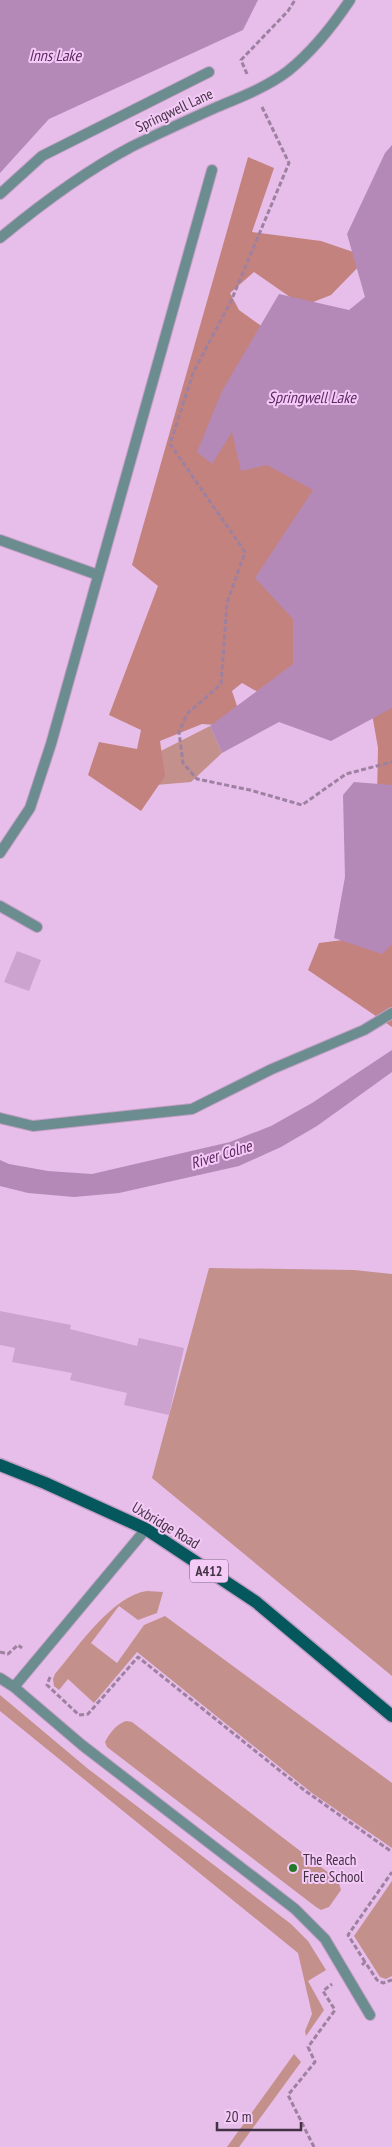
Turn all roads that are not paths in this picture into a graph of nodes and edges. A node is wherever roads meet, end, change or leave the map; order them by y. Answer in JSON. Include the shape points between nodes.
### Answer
{"nodes":[{"id":1,"x":350,"y":0,"type":"edge"},
{"id":2,"x":209,"y":72,"type":"dead end"},
{"id":3,"x":212,"y":170,"type":"dead end"},
{"id":4,"x":0,"y":194,"type":"edge"},
{"id":5,"x":0,"y":238,"type":"edge"},
{"id":6,"x":0,"y":540,"type":"edge"},
{"id":7,"x":98,"y":575,"type":"junction"},
{"id":8,"x":0,"y":853,"type":"edge"},
{"id":9,"x":0,"y":906,"type":"edge"},
{"id":10,"x":37,"y":927,"type":"dead end"},
{"id":11,"x":392,"y":1013,"type":"edge"},
{"id":12,"x":0,"y":1118,"type":"edge"},
{"id":13,"x":0,"y":1465,"type":"edge"},
{"id":14,"x":146,"y":1529,"type":"junction"},
{"id":15,"x":0,"y":1678,"type":"edge"},
{"id":16,"x":14,"y":1687,"type":"junction"},
{"id":17,"x":392,"y":1716,"type":"edge"},
{"id":18,"x":370,"y":2015,"type":"dead end"}],
"edges":[{"from":1,"to":5,"type":"street","name":"Springwell Lane","via":[[310,52],[274,81],[170,127],[97,167]]},
{"from":2,"to":4,"type":"street","via":[[42,156]]},
{"from":3,"to":7,"type":"street"},
{"from":6,"to":7,"type":"street"},
{"from":7,"to":8,"type":"street","via":[[30,808]]},
{"from":9,"to":10,"type":"street"},
{"from":11,"to":12,"type":"street","via":[[364,1030],[272,1069],[192,1109],[33,1126]]},
{"from":13,"to":14,"type":"main road","name":"Uxbridge Road","number":"A412"},
{"from":14,"to":16,"type":"street"},
{"from":14,"to":17,"type":"main road","name":"Uxbridge Road","number":"A412","via":[[256,1602]]},
{"from":15,"to":16,"type":"street"},
{"from":16,"to":18,"type":"street","via":[[82,1745],[295,1909],[325,1939]]}]}
